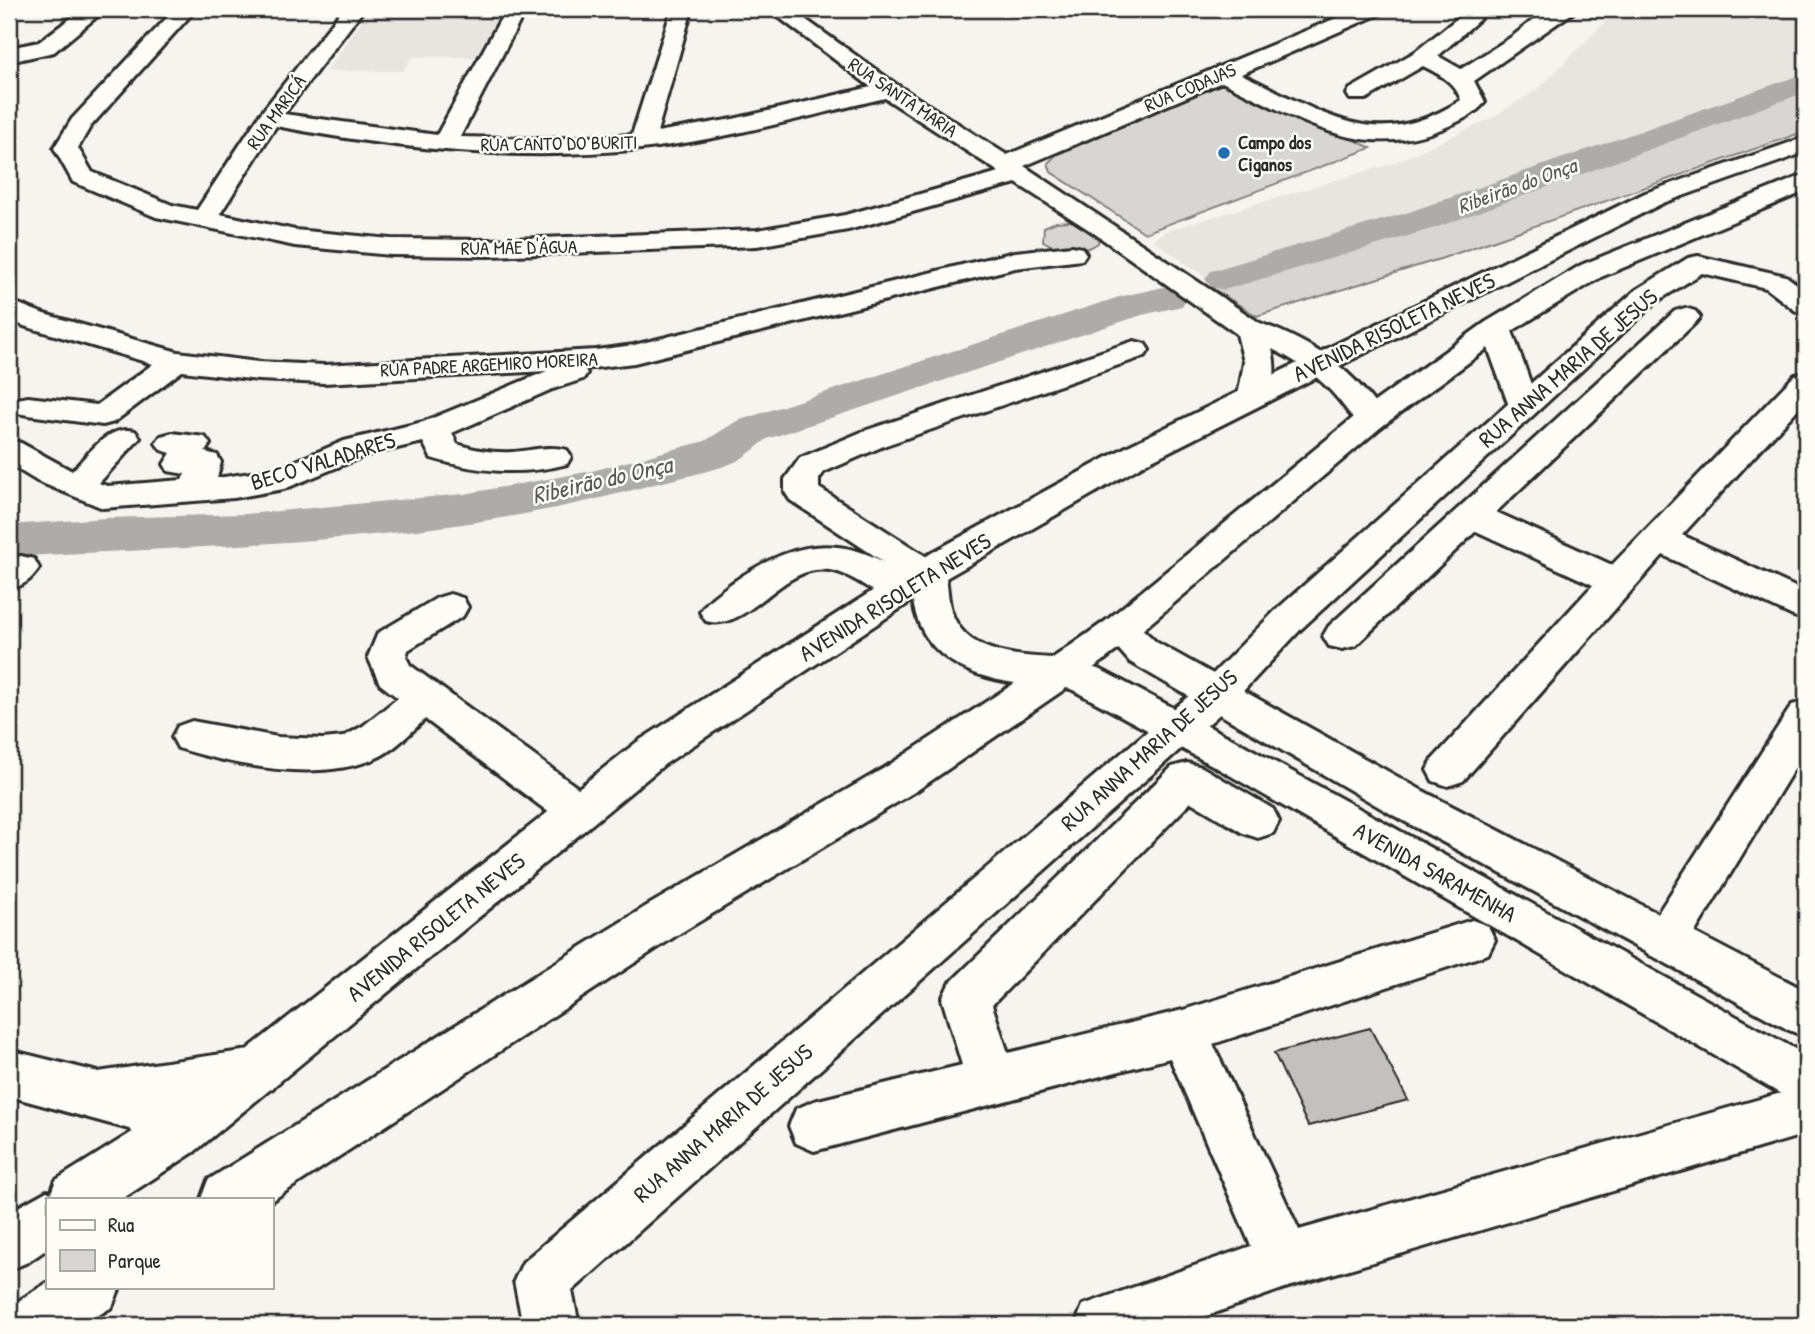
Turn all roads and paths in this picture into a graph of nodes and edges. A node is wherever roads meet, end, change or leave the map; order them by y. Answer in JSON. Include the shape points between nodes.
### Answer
{"nodes":[{"id":1,"x":96,"y":9,"type":"edge"},
{"id":2,"x":187,"y":9,"type":"edge"},
{"id":3,"x":354,"y":9,"type":"edge"},
{"id":4,"x":516,"y":9,"type":"edge"},
{"id":5,"x":682,"y":9,"type":"edge"},
{"id":6,"x":778,"y":9,"type":"edge"},
{"id":7,"x":1481,"y":9,"type":"edge"},
{"id":8,"x":1567,"y":9,"type":"edge"},
{"id":9,"x":1360,"y":11,"type":"edge"},
{"id":10,"x":1504,"y":13,"type":"edge"},
{"id":11,"x":1540,"y":24,"type":"junction"},
{"id":12,"x":9,"y":55,"type":"edge"},
{"id":13,"x":1423,"y":57,"type":"junction"},
{"id":14,"x":1223,"y":74,"type":"junction"},
{"id":15,"x":1461,"y":79,"type":"junction"},
{"id":16,"x":889,"y":90,"type":"junction"},
{"id":17,"x":1358,"y":94,"type":"dead end"},
{"id":18,"x":268,"y":118,"type":"junction"},
{"id":19,"x":642,"y":141,"type":"junction"},
{"id":20,"x":444,"y":144,"type":"junction"},
{"id":21,"x":1806,"y":144,"type":"edge"},
{"id":22,"x":1019,"y":173,"type":"junction"},
{"id":23,"x":1806,"y":182,"type":"edge"},
{"id":24,"x":203,"y":220,"type":"junction"},
{"id":25,"x":1040,"y":225,"type":"junction"},
{"id":26,"x":1100,"y":227,"type":"junction"},
{"id":27,"x":1074,"y":254,"type":"junction"},
{"id":28,"x":967,"y":271,"type":"junction"},
{"id":29,"x":1177,"y":277,"type":"junction"},
{"id":30,"x":1806,"y":305,"type":"edge"},
{"id":31,"x":9,"y":309,"type":"edge"},
{"id":32,"x":1685,"y":317,"type":"dead end"},
{"id":33,"x":1244,"y":324,"type":"junction"},
{"id":34,"x":1496,"y":328,"type":"junction"},
{"id":35,"x":1134,"y":350,"type":"dead end"},
{"id":36,"x":634,"y":354,"type":"junction"},
{"id":37,"x":176,"y":361,"type":"junction"},
{"id":38,"x":1319,"y":363,"type":"junction"},
{"id":39,"x":1806,"y":382,"type":"edge"},
{"id":40,"x":1254,"y":396,"type":"junction"},
{"id":41,"x":26,"y":398,"type":"edge"},
{"id":42,"x":1523,"y":407,"type":"junction"},
{"id":43,"x":1370,"y":420,"type":"junction"},
{"id":44,"x":434,"y":429,"type":"junction"},
{"id":45,"x":57,"y":430,"type":"dead end"},
{"id":46,"x":124,"y":438,"type":"dead end"},
{"id":47,"x":172,"y":443,"type":"dead end"},
{"id":48,"x":14,"y":454,"type":"edge"},
{"id":49,"x":555,"y":457,"type":"dead end"},
{"id":50,"x":77,"y":486,"type":"junction"},
{"id":51,"x":196,"y":490,"type":"junction"},
{"id":52,"x":1472,"y":515,"type":"junction"},
{"id":53,"x":1658,"y":538,"type":"junction"},
{"id":54,"x":915,"y":582,"type":"junction"},
{"id":55,"x":1617,"y":582,"type":"junction"},
{"id":56,"x":450,"y":607,"type":"dead end"},
{"id":57,"x":1806,"y":607,"type":"edge"},
{"id":58,"x":719,"y":612,"type":"dead end"},
{"id":59,"x":1120,"y":629,"type":"junction"},
{"id":60,"x":1342,"y":636,"type":"dead end"},
{"id":61,"x":1060,"y":671,"type":"junction"},
{"id":62,"x":1218,"y":693,"type":"junction"},
{"id":63,"x":425,"y":697,"type":"junction"},
{"id":64,"x":1806,"y":716,"type":"edge"},
{"id":65,"x":1177,"y":727,"type":"junction"},
{"id":66,"x":192,"y":737,"type":"dead end"},
{"id":67,"x":1448,"y":770,"type":"dead end"},
{"id":68,"x":578,"y":811,"type":"junction"},
{"id":69,"x":1258,"y":821,"type":"dead end"},
{"id":70,"x":1472,"y":940,"type":"dead end"},
{"id":71,"x":1665,"y":941,"type":"junction"},
{"id":72,"x":1806,"y":1015,"type":"edge"},
{"id":73,"x":1182,"y":1032,"type":"junction"},
{"id":74,"x":256,"y":1072,"type":"junction"},
{"id":75,"x":9,"y":1073,"type":"edge"},
{"id":76,"x":992,"y":1081,"type":"junction"},
{"id":77,"x":1806,"y":1081,"type":"edge"},
{"id":78,"x":97,"y":1095,"type":"junction"},
{"id":79,"x":1806,"y":1110,"type":"edge"},
{"id":80,"x":814,"y":1126,"type":"dead end"},
{"id":81,"x":176,"y":1134,"type":"junction"},
{"id":82,"x":77,"y":1198,"type":"edge"},
{"id":83,"x":229,"y":1198,"type":"edge"},
{"id":84,"x":46,"y":1219,"type":"edge"},
{"id":85,"x":9,"y":1243,"type":"edge"},
{"id":86,"x":1285,"y":1261,"type":"junction"},
{"id":87,"x":90,"y":1288,"type":"edge"},
{"id":88,"x":32,"y":1325,"type":"edge"},
{"id":89,"x":551,"y":1325,"type":"edge"},
{"id":90,"x":1103,"y":1325,"type":"edge"}],
"edges":[{"from":1,"to":12,"type":"main road","via":[[46,47]]},
{"from":2,"to":24,"type":"main road","name":"RUA MÃE D'ÁGUA","via":[[80,124],[65,148],[82,177],[165,211]]},
{"from":3,"to":18,"type":"main road","name":"RUA MARICÁ"},
{"from":4,"to":20,"type":"main road"},
{"from":5,"to":19,"type":"main road"},
{"from":6,"to":16,"type":"main road","name":"RUA SANTA MARIA"},
{"from":7,"to":13,"type":"main road"},
{"from":8,"to":11,"type":"main road"},
{"from":9,"to":14,"type":"main road","name":"RUA CODAJAS"},
{"from":10,"to":11,"type":"main road"},
{"from":11,"to":15,"type":"main road"},
{"from":13,"to":15,"type":"main road"},
{"from":13,"to":17,"type":"main road"},
{"from":14,"to":15,"type":"main road","via":[[1366,136],[1411,131],[1473,102]]},
{"from":14,"to":22,"type":"main road","name":"RUA CODAJAS"},
{"from":16,"to":19,"type":"main road","name":"RUA CANTO DO BURITI"},
{"from":16,"to":22,"type":"main road","name":"RUA SANTA MARIA"},
{"from":18,"to":20,"type":"main road","name":"RUA CANTO DO BURITI","via":[[353,135]]},
{"from":18,"to":24,"type":"main road","name":"RUA MARICÁ"},
{"from":19,"to":20,"type":"main road","name":"RUA CANTO DO BURITI","via":[[541,147]]},
{"from":21,"to":38,"type":"main road","name":"AVENIDA RISOLETA NEVES","via":[[1654,198]]},
{"from":22,"to":24,"type":"main road","name":"RUA MÃE D'ÁGUA","via":[[848,222],[757,238],[391,247],[295,238]]},
{"from":22,"to":25,"type":"main road","via":[[1042,202]]},
{"from":22,"to":26,"type":"main road","name":"RUA SANTA MARIA"},
{"from":23,"to":34,"type":"main road","name":"AVENIDA RISOLETA NEVES","via":[[1591,271]]},
{"from":25,"to":26,"type":"main road","via":[[1078,218]]},
{"from":25,"to":27,"type":"main road","via":[[1043,246]]},
{"from":25,"to":28,"type":"main road","name":"RUA PADRE ARGEMIRO MOREIRA"},
{"from":26,"to":27,"type":"main road","via":[[1106,241],[1102,246]]},
{"from":26,"to":29,"type":"main road","name":"RUA SANTA MARIA"},
{"from":27,"to":28,"type":"main road","name":"RUA PADRE ARGEMIRO MOREIRA"},
{"from":27,"to":29,"type":"main road","name":"RUA SANTA MARIA","via":[[1126,261]]},
{"from":28,"to":36,"type":"main road","name":"RUA PADRE ARGEMIRO MOREIRA"},
{"from":29,"to":33,"type":"main road","name":"RUA SANTA MARIA"},
{"from":30,"to":42,"type":"main road","name":"RUA ANNA MARIA DE JESUS","via":[[1776,282],[1698,264],[1646,296]]},
{"from":31,"to":37,"type":"main road","name":"RUA PADRE ARGEMIRO MOREIRA"},
{"from":32,"to":52,"type":"main road"},
{"from":33,"to":38,"type":"main road","name":"RUA SANTA MARIA"},
{"from":33,"to":40,"type":"main road","via":[[1258,345],[1261,364]]},
{"from":34,"to":42,"type":"main road"},
{"from":34,"to":43,"type":"main road","name":"AVENIDA RISOLETA NEVES"},
{"from":35,"to":54,"type":"main road","via":[[875,438],[812,465],[802,479],[802,492]]},
{"from":36,"to":37,"type":"main road","name":"RUA PADRE ARGEMIRO MOREIRA","via":[[324,373]]},
{"from":36,"to":44,"type":"main road","name":"BECO VALADARES","via":[[539,383]]},
{"from":37,"to":41,"type":"main road","via":[[103,415]]},
{"from":38,"to":40,"type":"main road","name":"AVENIDA RISOLETA NEVES"},
{"from":38,"to":43,"type":"main road","name":"RUA SANTA MARIA","via":[[1350,389]]},
{"from":39,"to":53,"type":"main road"},
{"from":40,"to":54,"type":"main road","name":"AVENIDA RISOLETA NEVES","via":[[1129,459]]},
{"from":42,"to":62,"type":"main road","name":"RUA ANNA MARIA DE JESUS","via":[[1288,620]]},
{"from":43,"to":59,"type":"main road","name":"AVENIDA RISOLETA NEVES"},
{"from":44,"to":49,"type":"main road","via":[[443,451],[464,458],[501,465]]},
{"from":44,"to":51,"type":"main road","name":"BECO VALADARES","via":[[356,448],[284,478]]},
{"from":45,"to":48,"type":"main road"},
{"from":46,"to":50,"type":"main road"},
{"from":47,"to":51,"type":"main road","via":[[194,444],[180,464],[205,462]]},
{"from":48,"to":50,"type":"main road","name":"BECO VALADARES"},
{"from":50,"to":51,"type":"main road","name":"BECO VALADARES","via":[[103,497]]},
{"from":52,"to":55,"type":"main road"},
{"from":52,"to":60,"type":"main road"},
{"from":53,"to":55,"type":"main road"},
{"from":53,"to":57,"type":"main road"},
{"from":54,"to":58,"type":"main road","via":[[835,558],[810,556],[780,568]]},
{"from":54,"to":61,"type":"main road","name":"AVENIDA SARAMENHA","via":[[945,638],[966,654],[1008,670]]},
{"from":54,"to":68,"type":"main road","name":"AVENIDA RISOLETA NEVES","via":[[650,753]]},
{"from":55,"to":67,"type":"main road"},
{"from":56,"to":63,"type":"main road","via":[[391,643],[387,657],[394,674]]},
{"from":59,"to":61,"type":"main road","name":"AVENIDA RISOLETA NEVES"},
{"from":59,"to":62,"type":"main road","name":"AVENIDA SARAMENHA","via":[[1143,652]]},
{"from":61,"to":65,"type":"main road","name":"AVENIDA SARAMENHA","via":[[1087,680]]},
{"from":61,"to":83,"type":"main road","name":"AVENIDA RISOLETA NEVES","via":[[901,779],[661,921]]},
{"from":62,"to":65,"type":"main road","name":"RUA ANNA MARIA DE JESUS"},
{"from":62,"to":71,"type":"main road","name":"AVENIDA SARAMENHA","via":[[1408,803]]},
{"from":63,"to":66,"type":"main road","via":[[363,746],[342,753],[298,754]]},
{"from":63,"to":68,"type":"main road"},
{"from":64,"to":71,"type":"main road"},
{"from":65,"to":77,"type":"main road","name":"AVENIDA SARAMENHA"},
{"from":65,"to":89,"type":"main road","name":"RUA ANNA MARIA DE JESUS","via":[[542,1281]]},
{"from":68,"to":74,"type":"main road","name":"AVENIDA RISOLETA NEVES"},
{"from":69,"to":76,"type":"main road","via":[[1187,779],[966,999]]},
{"from":70,"to":73,"type":"main road"},
{"from":71,"to":72,"type":"main road","name":"AVENIDA SARAMENHA"},
{"from":73,"to":76,"type":"main road"},
{"from":73,"to":86,"type":"main road"},
{"from":74,"to":78,"type":"main road"},
{"from":74,"to":81,"type":"main road","name":"AVENIDA RISOLETA NEVES"},
{"from":75,"to":78,"type":"main road"},
{"from":76,"to":80,"type":"main road"},
{"from":78,"to":81,"type":"main road","via":[[143,1108]]},
{"from":79,"to":86,"type":"main road"},
{"from":81,"to":82,"type":"main road","name":"AVENIDA RISOLETA NEVES"},
{"from":84,"to":85,"type":"main road"},
{"from":86,"to":90,"type":"main road"},
{"from":87,"to":88,"type":"main road"}]}
